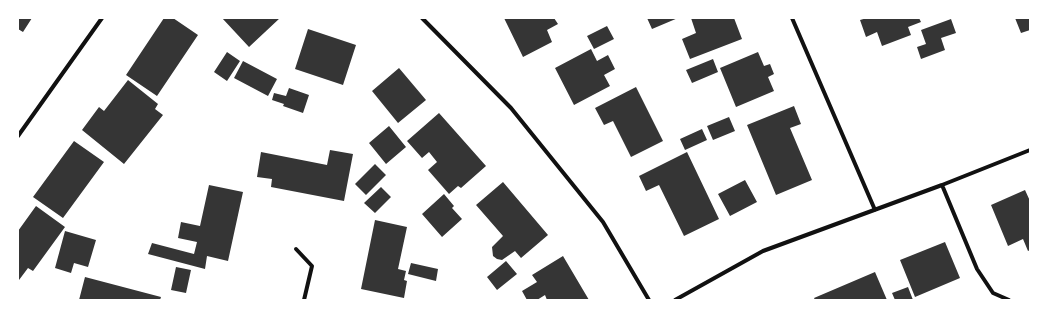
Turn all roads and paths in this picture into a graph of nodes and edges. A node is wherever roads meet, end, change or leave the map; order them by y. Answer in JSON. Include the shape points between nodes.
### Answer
{"nodes":[{"id":1,"x":102,"y":18,"type":"edge"},
{"id":2,"x":422,"y":18,"type":"edge"},
{"id":3,"x":792,"y":18,"type":"edge"},
{"id":4,"x":18,"y":136,"type":"edge"},
{"id":5,"x":1030,"y":150,"type":"edge"},
{"id":6,"x":942,"y":185,"type":"junction"},
{"id":7,"x":875,"y":210,"type":"junction"},
{"id":8,"x":296,"y":249,"type":"dead end"},
{"id":9,"x":304,"y":300,"type":"edge"},
{"id":10,"x":649,"y":300,"type":"edge"},
{"id":11,"x":675,"y":300,"type":"edge"},
{"id":12,"x":1009,"y":300,"type":"edge"}],
"edges":[{"from":1,"to":4,"type":"street"},
{"from":2,"to":10,"type":"street","via":[[511,108],[579,192],[603,222]]},
{"from":3,"to":7,"type":"street"},
{"from":5,"to":6,"type":"street"},
{"from":6,"to":7,"type":"street"},
{"from":6,"to":12,"type":"street","via":[[977,269],[993,293]]},
{"from":7,"to":11,"type":"street","via":[[763,251]]},
{"from":8,"to":9,"type":"street","via":[[312,266]]}]}
